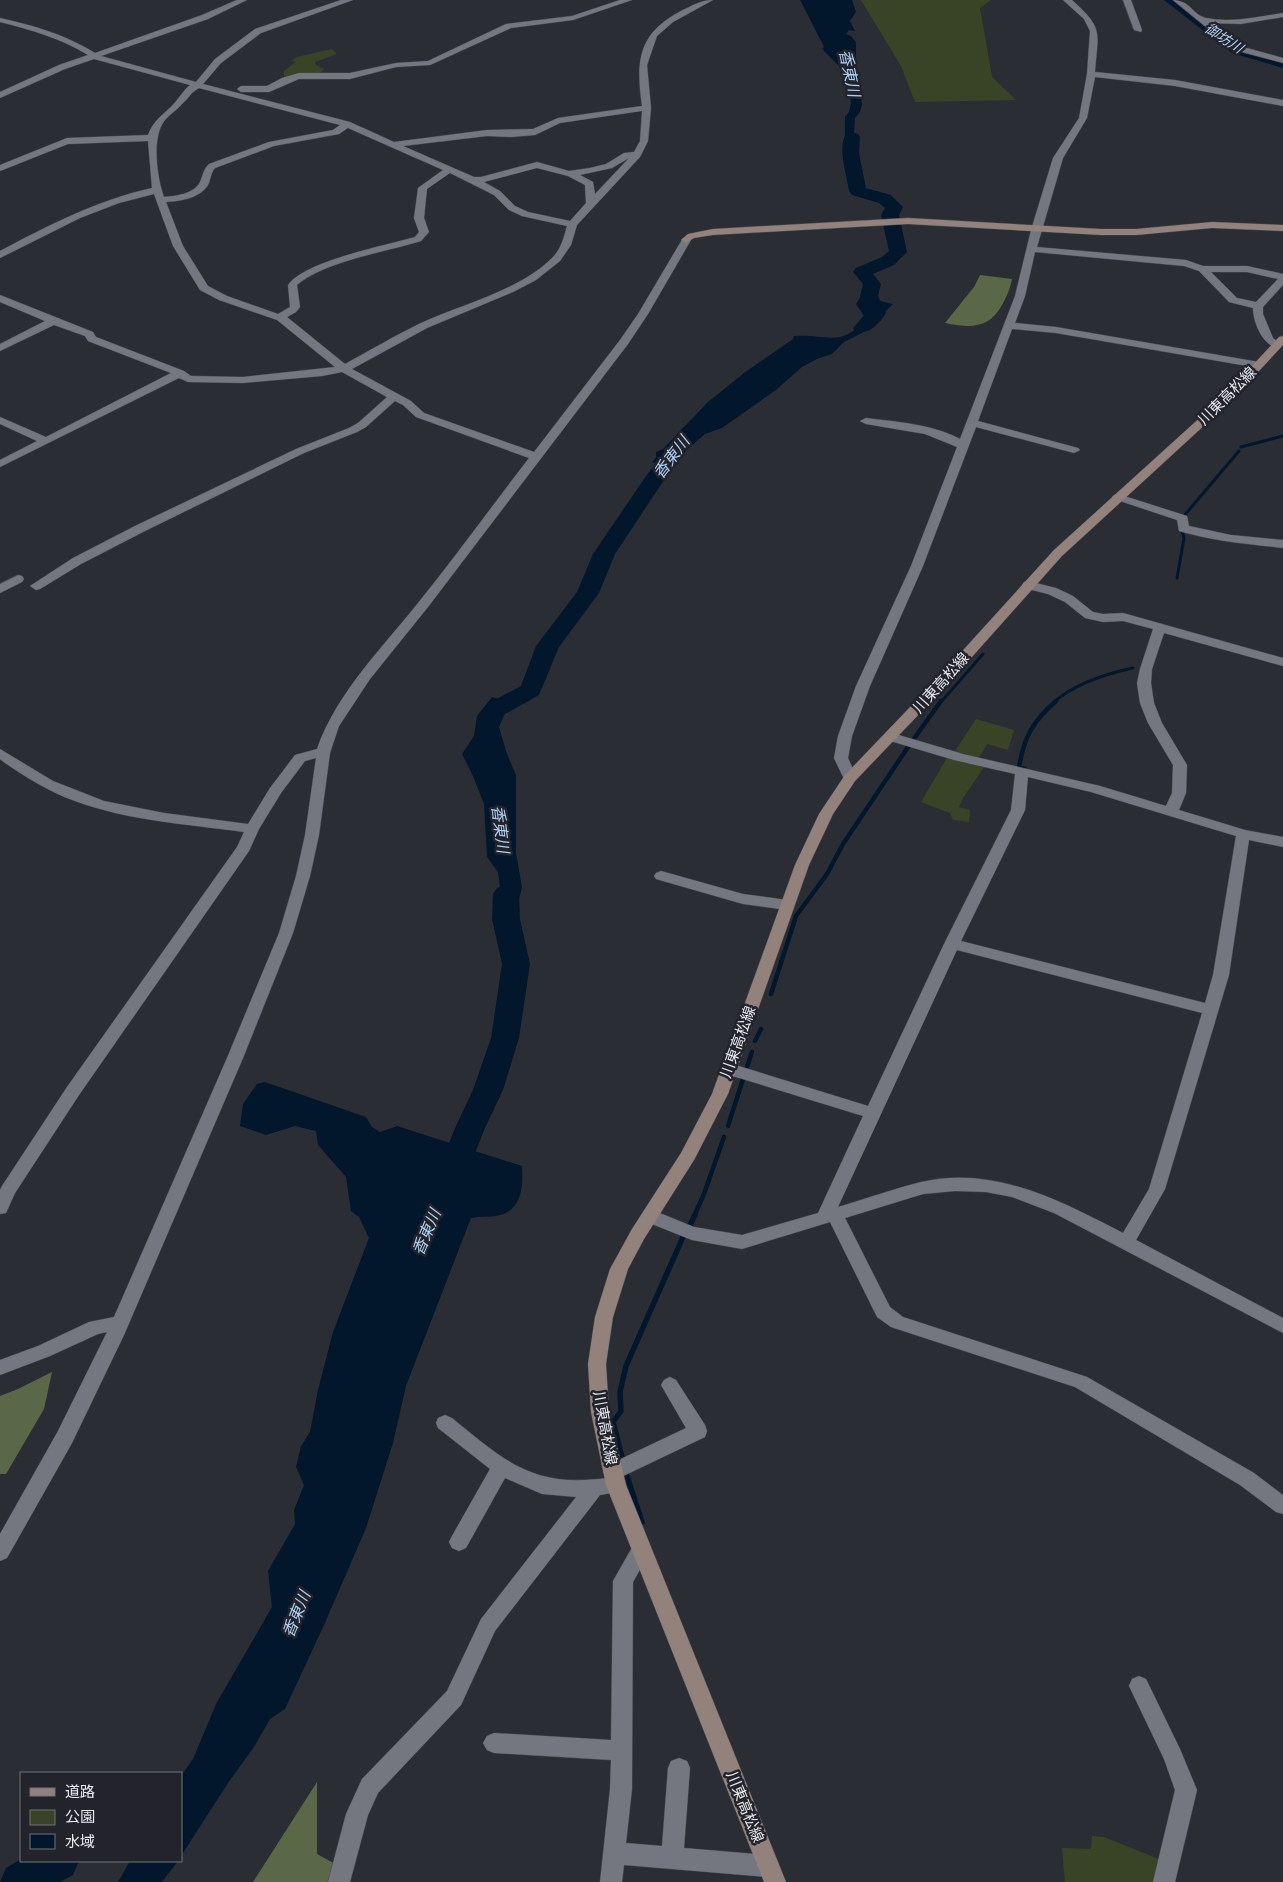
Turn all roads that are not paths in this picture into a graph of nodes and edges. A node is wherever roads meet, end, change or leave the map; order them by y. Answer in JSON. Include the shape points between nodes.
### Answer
{"nodes":[{"id":1,"x":243,"y":0,"type":"edge"},
{"id":2,"x":349,"y":0,"type":"edge"},
{"id":3,"x":628,"y":0,"type":"edge"},
{"id":4,"x":709,"y":0,"type":"edge"},
{"id":5,"x":1067,"y":0,"type":"edge"},
{"id":6,"x":1127,"y":0,"type":"edge"},
{"id":7,"x":1177,"y":0,"type":"edge"},
{"id":8,"x":612,"y":2,"type":"edge"},
{"id":9,"x":1283,"y":15,"type":"edge"},
{"id":10,"x":0,"y":20,"type":"edge"},
{"id":11,"x":1203,"y":20,"type":"junction"},
{"id":12,"x":1138,"y":30,"type":"dead end"},
{"id":13,"x":95,"y":56,"type":"junction"},
{"id":14,"x":1283,"y":61,"type":"edge"},
{"id":15,"x":1091,"y":74,"type":"junction"},
{"id":16,"x":203,"y":86,"type":"junction"},
{"id":17,"x":0,"y":95,"type":"edge"},
{"id":18,"x":1283,"y":103,"type":"edge"},
{"id":19,"x":647,"y":108,"type":"junction"},
{"id":20,"x":347,"y":124,"type":"junction"},
{"id":21,"x":152,"y":138,"type":"junction"},
{"id":22,"x":395,"y":144,"type":"junction"},
{"id":23,"x":637,"y":155,"type":"junction"},
{"id":24,"x":0,"y":168,"type":"edge"},
{"id":25,"x":448,"y":171,"type":"junction"},
{"id":26,"x":569,"y":174,"type":"junction"},
{"id":27,"x":470,"y":180,"type":"junction"},
{"id":28,"x":157,"y":190,"type":"junction"},
{"id":29,"x":161,"y":200,"type":"junction"},
{"id":30,"x":591,"y":203,"type":"junction"},
{"id":31,"x":572,"y":224,"type":"junction"},
{"id":32,"x":1283,"y":228,"type":"edge"},
{"id":33,"x":1036,"y":230,"type":"junction"},
{"id":34,"x":686,"y":240,"type":"joint"},
{"id":35,"x":1032,"y":250,"type":"junction"},
{"id":36,"x":0,"y":255,"type":"edge"},
{"id":37,"x":1202,"y":269,"type":"junction"},
{"id":38,"x":1283,"y":278,"type":"edge"},
{"id":39,"x":0,"y":298,"type":"edge"},
{"id":40,"x":1258,"y":306,"type":"junction"},
{"id":41,"x":279,"y":317,"type":"junction"},
{"id":42,"x":53,"y":321,"type":"junction"},
{"id":43,"x":1008,"y":326,"type":"junction"},
{"id":44,"x":1280,"y":342,"type":"edge"},
{"id":45,"x":0,"y":348,"type":"edge"},
{"id":46,"x":1259,"y":365,"type":"junction"},
{"id":47,"x":344,"y":369,"type":"junction"},
{"id":48,"x":180,"y":373,"type":"junction"},
{"id":49,"x":393,"y":397,"type":"junction"},
{"id":50,"x":0,"y":420,"type":"edge"},
{"id":51,"x":866,"y":421,"type":"dead end"},
{"id":52,"x":971,"y":422,"type":"junction"},
{"id":53,"x":46,"y":441,"type":"junction"},
{"id":54,"x":962,"y":445,"type":"junction"},
{"id":55,"x":1074,"y":450,"type":"dead end"},
{"id":56,"x":537,"y":457,"type":"junction"},
{"id":57,"x":0,"y":464,"type":"edge"},
{"id":58,"x":1118,"y":497,"type":"junction"},
{"id":59,"x":1283,"y":544,"type":"edge"},
{"id":60,"x":18,"y":579,"type":"dead end"},
{"id":61,"x":1028,"y":585,"type":"junction"},
{"id":62,"x":36,"y":586,"type":"dead end"},
{"id":63,"x":0,"y":589,"type":"edge"},
{"id":64,"x":1160,"y":626,"type":"junction"},
{"id":65,"x":1283,"y":662,"type":"edge"},
{"id":66,"x":892,"y":737,"type":"junction"},
{"id":67,"x":323,"y":753,"type":"junction"},
{"id":68,"x":2,"y":758,"type":"edge"},
{"id":69,"x":1022,"y":771,"type":"junction"},
{"id":70,"x":850,"y":778,"type":"junction"},
{"id":71,"x":1172,"y":812,"type":"junction"},
{"id":72,"x":252,"y":829,"type":"junction"},
{"id":73,"x":1243,"y":834,"type":"junction"},
{"id":74,"x":1283,"y":842,"type":"edge"},
{"id":75,"x":661,"y":876,"type":"dead end"},
{"id":76,"x":787,"y":905,"type":"junction"},
{"id":77,"x":952,"y":944,"type":"junction"},
{"id":78,"x":1210,"y":1010,"type":"junction"},
{"id":79,"x":729,"y":1069,"type":"junction"},
{"id":80,"x":873,"y":1113,"type":"junction"},
{"id":81,"x":0,"y":1208,"type":"edge"},
{"id":82,"x":650,"y":1216,"type":"junction"},
{"id":83,"x":830,"y":1216,"type":"junction"},
{"id":84,"x":1126,"y":1243,"type":"junction"},
{"id":85,"x":120,"y":1322,"type":"junction"},
{"id":86,"x":1283,"y":1326,"type":"edge"},
{"id":87,"x":0,"y":1368,"type":"edge"},
{"id":88,"x":670,"y":1385,"type":"dead end"},
{"id":89,"x":445,"y":1423,"type":"dead end"},
{"id":90,"x":501,"y":1468,"type":"junction"},
{"id":91,"x":614,"y":1478,"type":"junction"},
{"id":92,"x":594,"y":1489,"type":"junction"},
{"id":93,"x":1283,"y":1506,"type":"edge"},
{"id":94,"x":459,"y":1542,"type":"dead end"},
{"id":95,"x":641,"y":1550,"type":"junction"},
{"id":96,"x":0,"y":1552,"type":"edge"},
{"id":97,"x":1139,"y":1686,"type":"dead end"},
{"id":98,"x":494,"y":1743,"type":"dead end"},
{"id":99,"x":622,"y":1751,"type":"junction"},
{"id":100,"x":679,"y":1768,"type":"dead end"},
{"id":101,"x":614,"y":1853,"type":"junction"},
{"id":102,"x":672,"y":1858,"type":"junction"},
{"id":103,"x":771,"y":1874,"type":"edge"},
{"id":104,"x":339,"y":1882,"type":"edge"},
{"id":105,"x":610,"y":1882,"type":"edge"},
{"id":106,"x":1164,"y":1882,"type":"edge"}],
"edges":[{"from":1,"to":13,"type":"street"},
{"from":2,"to":16,"type":"street","via":[[258,31],[229,51]]},
{"from":3,"to":8,"type":"street"},
{"from":4,"to":19,"type":"street","via":[[670,20],[653,35],[643,65]]},
{"from":5,"to":15,"type":"street","via":[[1087,18],[1094,31]]},
{"from":6,"to":12,"type":"street"},
{"from":7,"to":11,"type":"street"},
{"from":8,"to":16,"type":"street","via":[[573,18],[509,26],[430,63],[396,65],[350,76],[299,76],[261,90]]},
{"from":9,"to":11,"type":"street","via":[[1241,22]]},
{"from":10,"to":13,"type":"street","via":[[62,38]]},
{"from":11,"to":14,"type":"street","via":[[1237,48]]},
{"from":13,"to":16,"type":"street"},
{"from":13,"to":17,"type":"street"},
{"from":15,"to":18,"type":"street","via":[[1175,83]]},
{"from":15,"to":33,"type":"street","via":[[1083,118],[1058,158]]},
{"from":16,"to":20,"type":"street"},
{"from":16,"to":21,"type":"street","via":[[185,93],[181,102],[161,119]]},
{"from":19,"to":22,"type":"street","via":[[558,121],[535,132],[488,133]]},
{"from":19,"to":23,"type":"street","via":[[644,141]]},
{"from":20,"to":22,"type":"street"},
{"from":20,"to":29,"type":"street","via":[[336,132],[272,144],[212,166],[198,189],[184,197]]},
{"from":21,"to":24,"type":"street","via":[[67,141]]},
{"from":21,"to":28,"type":"street"},
{"from":22,"to":25,"type":"street"},
{"from":23,"to":26,"type":"street","via":[[627,155],[602,169]]},
{"from":23,"to":30,"type":"street"},
{"from":25,"to":27,"type":"street"},
{"from":25,"to":41,"type":"street","via":[[423,188],[419,218],[424,232],[418,239],[328,266],[299,280],[291,289],[296,305],[294,309]]},
{"from":26,"to":27,"type":"street","via":[[536,165]]},
{"from":26,"to":30,"type":"street","via":[[590,184]]},
{"from":27,"to":31,"type":"street","via":[[497,193],[512,208],[525,214]]},
{"from":28,"to":29,"type":"street"},
{"from":28,"to":36,"type":"street","via":[[118,200]]},
{"from":29,"to":41,"type":"street","via":[[178,246],[204,288]]},
{"from":30,"to":31,"type":"street"},
{"from":31,"to":47,"type":"street","via":[[566,245],[557,260],[532,278],[423,326]]},
{"from":32,"to":33,"type":"main road","via":[[1235,224],[1127,232]]},
{"from":33,"to":34,"type":"main road","via":[[928,221],[848,222],[700,234]]},
{"from":33,"to":35,"type":"street"},
{"from":34,"to":56,"type":"street","via":[[638,321]]},
{"from":35,"to":37,"type":"street","via":[[1174,260]]},
{"from":35,"to":43,"type":"street"},
{"from":37,"to":38,"type":"street","via":[[1247,269]]},
{"from":37,"to":40,"type":"street","via":[[1233,300]]},
{"from":38,"to":40,"type":"street"},
{"from":39,"to":42,"type":"street"},
{"from":40,"to":44,"type":"street","via":[[1258,314],[1270,340]]},
{"from":41,"to":47,"type":"street"},
{"from":42,"to":45,"type":"street"},
{"from":42,"to":48,"type":"street"},
{"from":43,"to":46,"type":"street","via":[[1056,330]]},
{"from":43,"to":52,"type":"street"},
{"from":44,"to":46,"type":"main road","name":"川東高松線"},
{"from":46,"to":58,"type":"main road","name":"川東高松線","via":[[1229,397]]},
{"from":47,"to":48,"type":"street","via":[[243,380],[188,378]]},
{"from":47,"to":49,"type":"street"},
{"from":48,"to":53,"type":"street"},
{"from":49,"to":56,"type":"street","via":[[407,403],[420,415]]},
{"from":49,"to":62,"type":"street","via":[[353,430],[300,451],[148,524]]},
{"from":50,"to":53,"type":"street"},
{"from":51,"to":54,"type":"street","via":[[935,433]]},
{"from":52,"to":54,"type":"street"},
{"from":52,"to":55,"type":"street"},
{"from":53,"to":57,"type":"street"},
{"from":54,"to":70,"type":"street","via":[[917,566],[845,736],[841,758]]},
{"from":56,"to":67,"type":"street","via":[[338,714]]},
{"from":58,"to":59,"type":"street","via":[[1183,518],[1183,528],[1207,535]]},
{"from":58,"to":61,"type":"main road","name":"川東高松線"},
{"from":60,"to":63,"type":"street"},
{"from":61,"to":64,"type":"street","via":[[1052,590],[1089,615],[1123,617]]},
{"from":61,"to":66,"type":"main road","name":"川東高松線"},
{"from":64,"to":65,"type":"street"},
{"from":64,"to":71,"type":"street","via":[[1144,683],[1155,723],[1180,766],[1180,793]]},
{"from":66,"to":69,"type":"street"},
{"from":66,"to":70,"type":"main road","name":"川東高松線"},
{"from":67,"to":72,"type":"street","via":[[300,758]]},
{"from":67,"to":85,"type":"street","via":[[312,835],[286,933]]},
{"from":68,"to":72,"type":"street","via":[[81,799],[125,811]]},
{"from":69,"to":71,"type":"street","via":[[1095,788]]},
{"from":69,"to":77,"type":"street","via":[[1018,810]]},
{"from":70,"to":76,"type":"main road","name":"川東高松線","via":[[826,814]]},
{"from":71,"to":73,"type":"street"},
{"from":72,"to":81,"type":"street","via":[[244,848],[35,1148]]},
{"from":73,"to":74,"type":"street"},
{"from":73,"to":78,"type":"street","via":[[1221,976]]},
{"from":75,"to":76,"type":"street","via":[[743,898]]},
{"from":76,"to":79,"type":"main road","name":"川東高松線"},
{"from":77,"to":78,"type":"street"},
{"from":77,"to":80,"type":"street"},
{"from":78,"to":84,"type":"street","via":[[1157,1189]]},
{"from":79,"to":80,"type":"street"},
{"from":79,"to":82,"type":"main road","name":"川東高松線","via":[[720,1094],[688,1156]]},
{"from":80,"to":83,"type":"street"},
{"from":82,"to":83,"type":"street","via":[[692,1233],[742,1242]]},
{"from":82,"to":91,"type":"main road","name":"川東高松線","via":[[619,1269],[604,1317],[596,1364],[600,1412]]},
{"from":83,"to":84,"type":"street","via":[[923,1188],[986,1186],[1014,1191],[1060,1208]]},
{"from":83,"to":93,"type":"street","via":[[883,1312],[896,1322],[1081,1382],[1247,1479]]},
{"from":84,"to":86,"type":"street"},
{"from":85,"to":87,"type":"street","via":[[95,1327]]},
{"from":85,"to":96,"type":"street","via":[[64,1437]]},
{"from":88,"to":91,"type":"street","via":[[698,1431]]},
{"from":89,"to":90,"type":"street"},
{"from":90,"to":92,"type":"street","via":[[522,1479],[560,1490]]},
{"from":90,"to":94,"type":"street"},
{"from":91,"to":92,"type":"street"},
{"from":91,"to":95,"type":"main road","name":"川東高松線"},
{"from":92,"to":104,"type":"street","via":[[488,1625],[454,1698],[370,1786],[358,1814]]},
{"from":95,"to":99,"type":"street","via":[[623,1581]]},
{"from":95,"to":103,"type":"main road","name":"川東高松線"},
{"from":97,"to":106,"type":"street","via":[[1186,1790]]},
{"from":98,"to":99,"type":"street"},
{"from":99,"to":101,"type":"street"},
{"from":100,"to":102,"type":"street"},
{"from":101,"to":102,"type":"street"},
{"from":101,"to":105,"type":"street"},
{"from":102,"to":103,"type":"street"}]}
